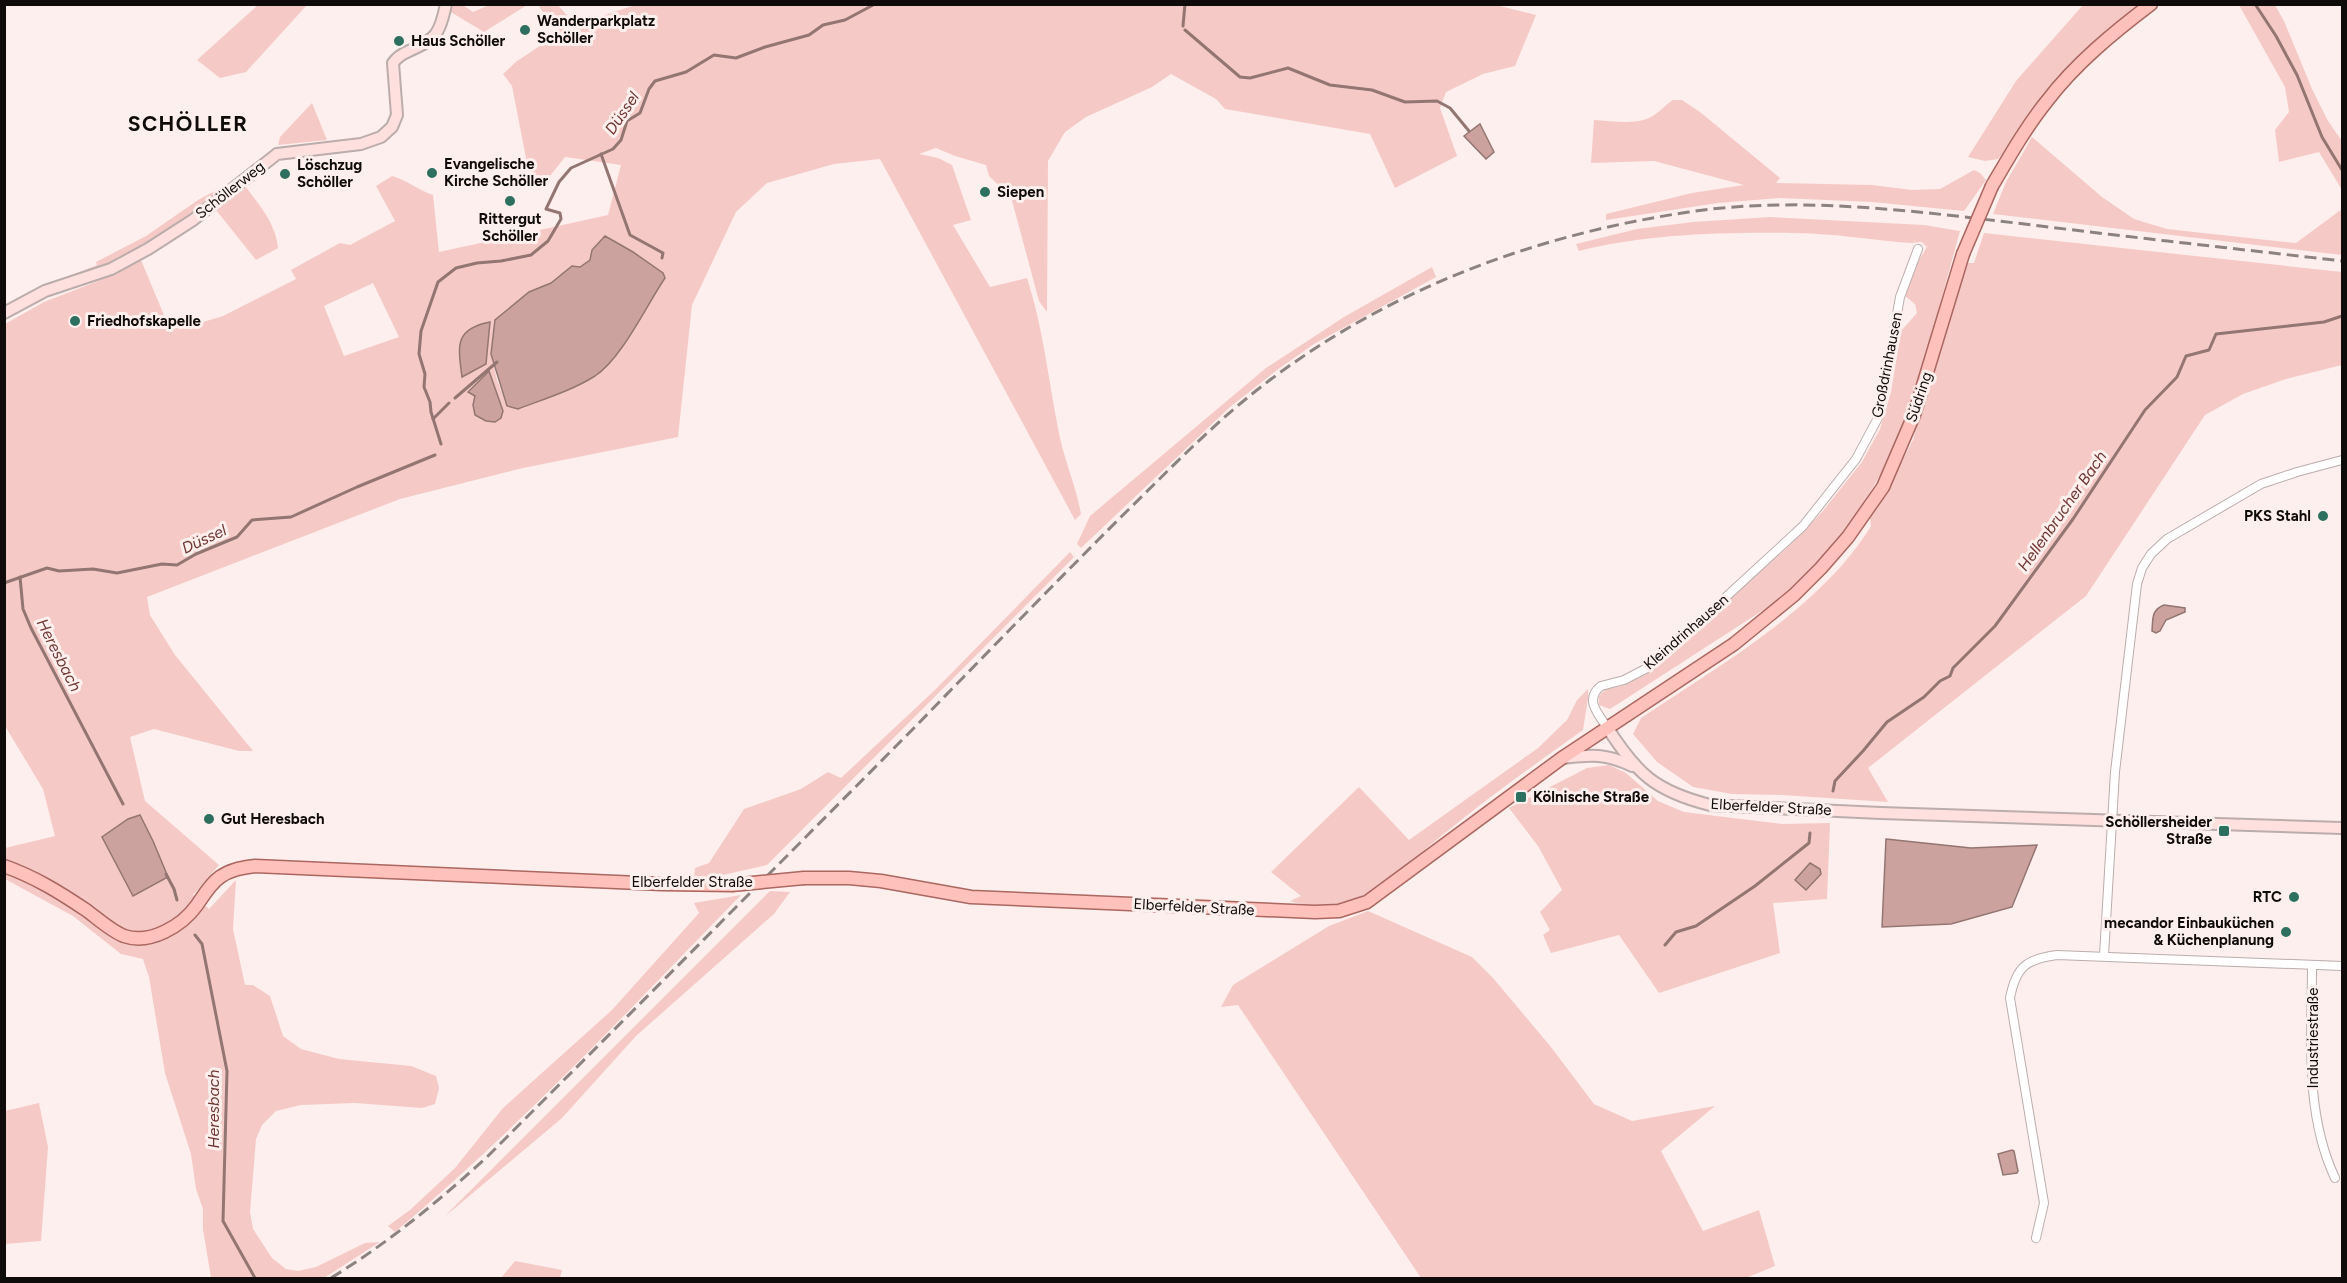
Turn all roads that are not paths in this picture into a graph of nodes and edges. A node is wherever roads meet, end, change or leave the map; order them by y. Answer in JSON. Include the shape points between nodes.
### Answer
{"nodes":[{"id":1,"x":446,"y":4,"type":"edge"},
{"id":2,"x":2151,"y":4,"type":"edge"},
{"id":3,"x":1918,"y":249,"type":"dead end"},
{"id":4,"x":4,"y":313,"type":"edge"},
{"id":5,"x":2343,"y":460,"type":"edge"},
{"id":6,"x":1772,"y":555,"type":"joint"},
{"id":7,"x":1607,"y":727,"type":"junction"},
{"id":8,"x":1562,"y":758,"type":"junction"},
{"id":9,"x":1635,"y":767,"type":"junction"},
{"id":10,"x":2111,"y":820,"type":"junction"},
{"id":11,"x":2343,"y":828,"type":"edge"},
{"id":12,"x":4,"y":866,"type":"edge"},
{"id":13,"x":2104,"y":955,"type":"junction"},
{"id":14,"x":2312,"y":966,"type":"junction"},
{"id":15,"x":2343,"y":966,"type":"edge"},
{"id":16,"x":2335,"y":1178,"type":"dead end"},
{"id":17,"x":2036,"y":1238,"type":"dead end"}],
"edges":[{"from":1,"to":4,"type":"street","name":"Schöllerweg","via":[[436,36],[393,63],[397,115],[386,133],[361,144],[278,154],[193,220],[148,249],[111,269],[45,291]]},
{"from":2,"to":7,"type":"main road","name":"Südring","bridge":true,"via":[[2080,65],[2047,100],[1992,186],[1963,254],[1914,415],[1883,487],[1848,537],[1794,595],[1734,644]]},
{"from":3,"to":6,"type":"street","name":"Großdrinhausen","via":[[1900,297],[1884,398],[1872,432],[1830,494]]},
{"from":5,"to":10,"type":"street","via":[[2261,484],[2167,539],[2151,554],[2137,584]]},
{"from":6,"to":7,"type":"street","name":"Kleindrinhausen","via":[[1651,666],[1597,689],[1593,705]]},
{"from":7,"to":8,"type":"main road","name":"Elberfelder Straße"},
{"from":7,"to":9,"type":"street","name":"Elberfelder Straße"},
{"from":8,"to":9,"type":"street","via":[[1601,755]]},
{"from":8,"to":12,"type":"main road","name":"Elberfelder Straße","bridge":true,"via":[[1380,894],[1339,911],[971,897],[849,878],[732,885],[662,884],[255,866],[233,869],[220,877],[182,920],[158,934],[138,938],[123,936],[52,887]]},
{"from":9,"to":10,"type":"street","name":"Elberfelder Straße","via":[[1669,791],[1710,805]]},
{"from":10,"to":11,"type":"street","name":"Elberfelder Straße"},
{"from":10,"to":13,"type":"street"},
{"from":13,"to":14,"type":"street","name":"Industriestraße"},
{"from":13,"to":17,"type":"street","name":"Industriestraße","via":[[2057,955],[2027,962],[2010,998],[2044,1203]]},
{"from":14,"to":15,"type":"street","name":"Industriestraße"},
{"from":14,"to":16,"type":"street","name":"Industriestraße","via":[[2312,1087],[2324,1155]]}]}
